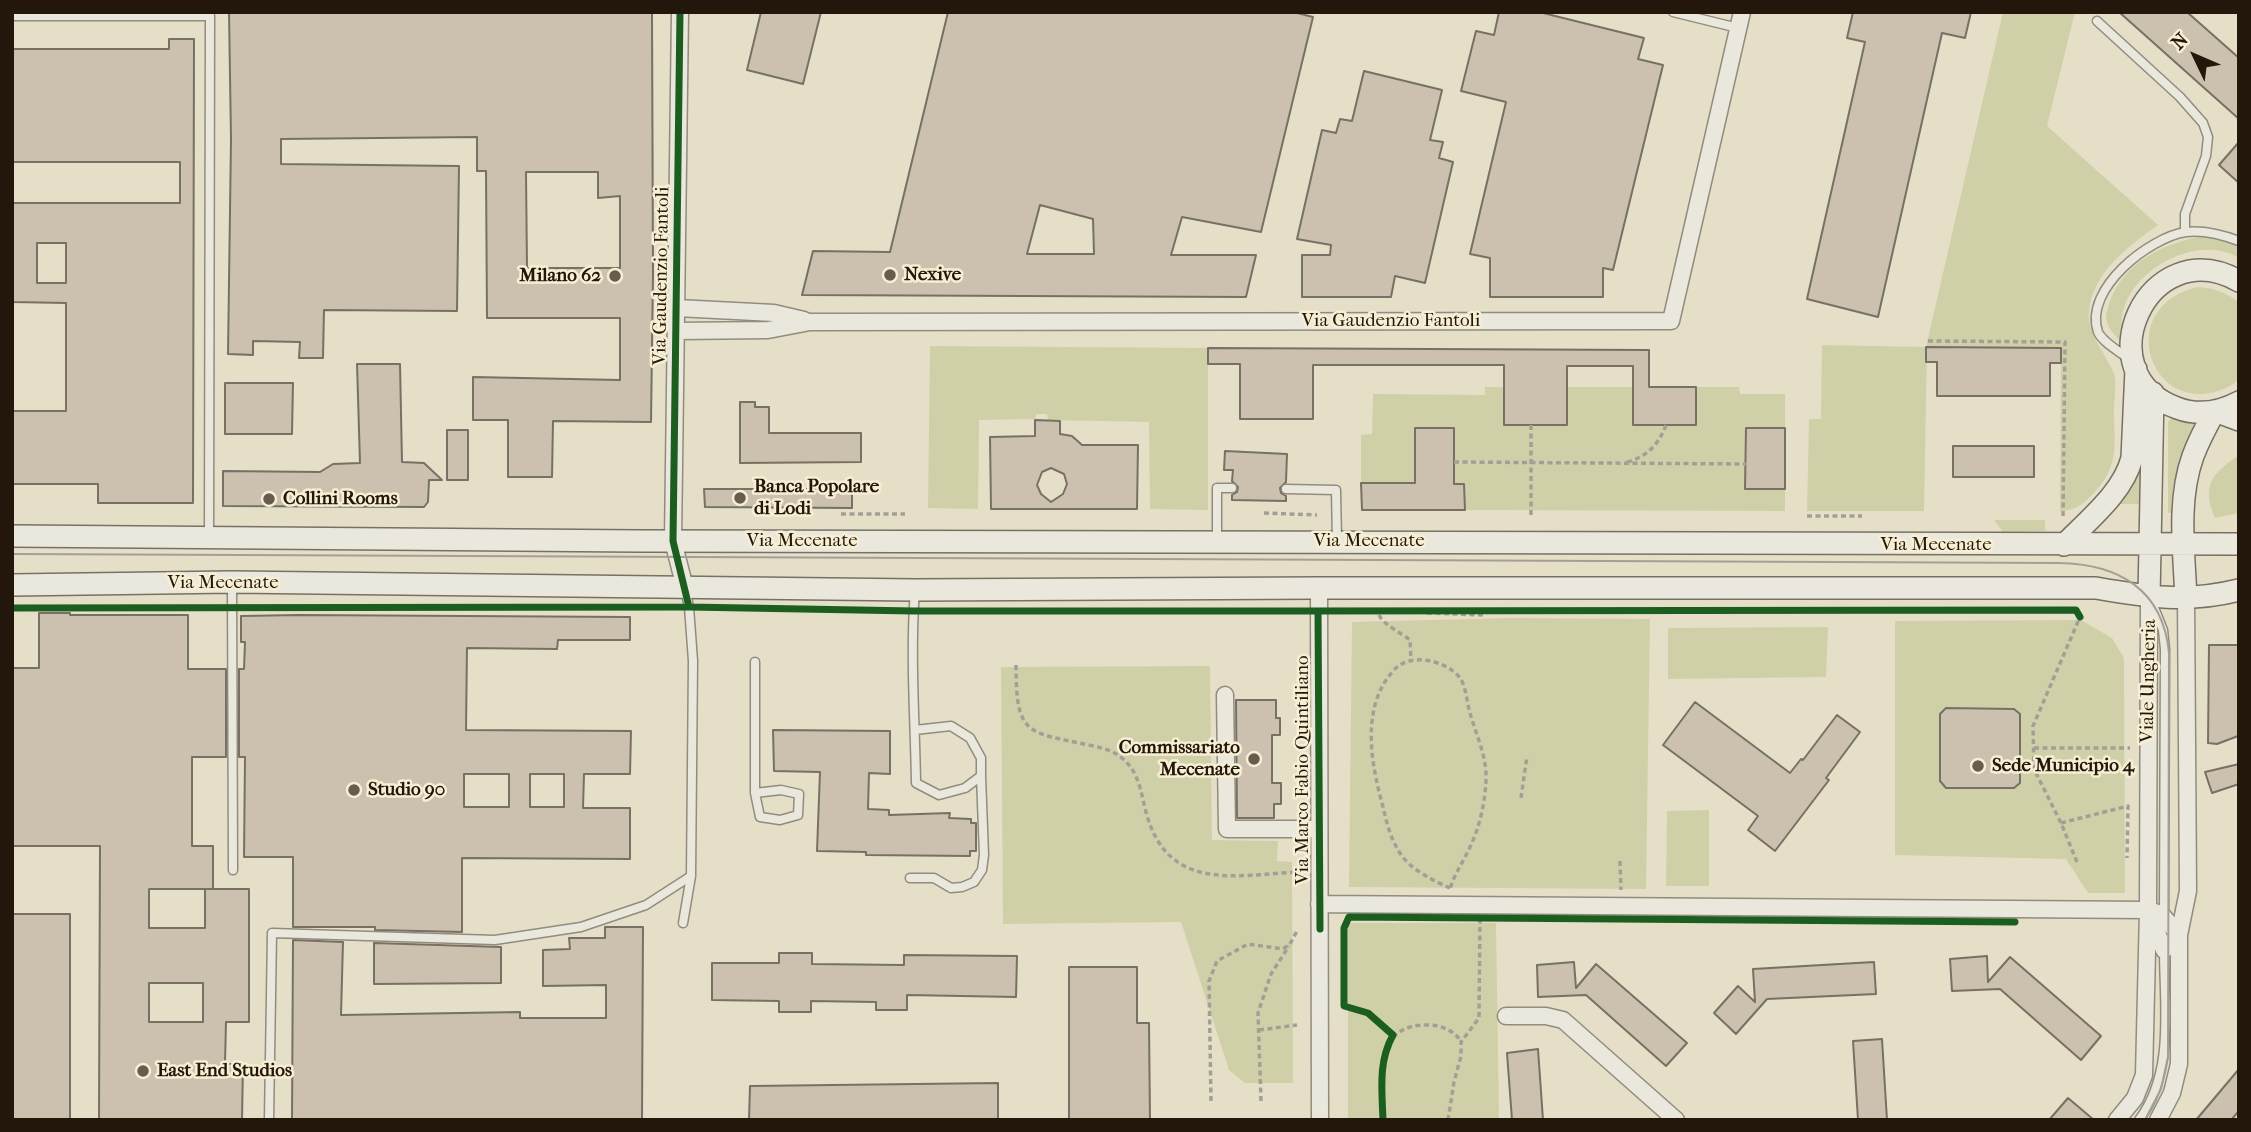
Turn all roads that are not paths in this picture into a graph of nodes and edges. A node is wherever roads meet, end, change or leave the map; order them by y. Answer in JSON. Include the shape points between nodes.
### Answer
{"nodes":[{"id":1,"x":680,"y":12,"type":"edge"},
{"id":2,"x":1673,"y":12,"type":"edge"},
{"id":3,"x":12,"y":16,"type":"edge"},
{"id":4,"x":1740,"y":20,"type":"edge"},
{"id":5,"x":2097,"y":21,"type":"dead end"},
{"id":6,"x":2185,"y":232,"type":"junction"},
{"id":7,"x":2239,"y":241,"type":"edge"},
{"id":8,"x":2239,"y":281,"type":"edge"},
{"id":9,"x":677,"y":308,"type":"junction"},
{"id":10,"x":810,"y":322,"type":"junction"},
{"id":11,"x":677,"y":331,"type":"junction"},
{"id":12,"x":2135,"y":366,"type":"junction"},
{"id":13,"x":2153,"y":393,"type":"junction"},
{"id":14,"x":2239,"y":401,"type":"edge"},
{"id":15,"x":2215,"y":411,"type":"junction"},
{"id":16,"x":2239,"y":420,"type":"edge"},
{"id":17,"x":1233,"y":488,"type":"dead end"},
{"id":18,"x":1286,"y":489,"type":"dead end"},
{"id":19,"x":12,"y":536,"type":"edge"},
{"id":20,"x":209,"y":539,"type":"junction"},
{"id":21,"x":674,"y":541,"type":"junction"},
{"id":22,"x":1217,"y":541,"type":"junction"},
{"id":23,"x":1337,"y":541,"type":"junction"},
{"id":24,"x":2239,"y":544,"type":"edge"},
{"id":25,"x":2064,"y":545,"type":"junction"},
{"id":26,"x":2152,"y":545,"type":"junction"},
{"id":27,"x":2184,"y":545,"type":"junction"},
{"id":28,"x":232,"y":583,"type":"junction"},
{"id":29,"x":12,"y":585,"type":"edge"},
{"id":30,"x":685,"y":588,"type":"junction"},
{"id":31,"x":1319,"y":588,"type":"junction"},
{"id":32,"x":915,"y":590,"type":"junction"},
{"id":33,"x":2239,"y":590,"type":"edge"},
{"id":34,"x":2149,"y":597,"type":"junction"},
{"id":35,"x":2186,"y":598,"type":"junction"},
{"id":36,"x":755,"y":662,"type":"dead end"},
{"id":37,"x":1224,"y":695,"type":"dead end"},
{"id":38,"x":915,"y":730,"type":"junction"},
{"id":39,"x":981,"y":776,"type":"junction"},
{"id":40,"x":755,"y":793,"type":"junction"},
{"id":41,"x":1319,"y":829,"type":"junction"},
{"id":42,"x":233,"y":870,"type":"dead end"},
{"id":43,"x":691,"y":876,"type":"junction"},
{"id":44,"x":910,"y":878,"type":"dead end"},
{"id":45,"x":1319,"y":904,"type":"junction"},
{"id":46,"x":2148,"y":910,"type":"junction"},
{"id":47,"x":2164,"y":916,"type":"junction"},
{"id":48,"x":683,"y":923,"type":"dead end"},
{"id":49,"x":2179,"y":934,"type":"junction"},
{"id":50,"x":2164,"y":950,"type":"junction"},
{"id":51,"x":1506,"y":1016,"type":"dead end"},
{"id":52,"x":2152,"y":1107,"type":"edge"},
{"id":53,"x":270,"y":1120,"type":"edge"},
{"id":54,"x":1320,"y":1120,"type":"edge"},
{"id":55,"x":1676,"y":1120,"type":"edge"},
{"id":56,"x":2117,"y":1120,"type":"edge"},
{"id":57,"x":2139,"y":1120,"type":"edge"}],
"edges":[{"from":1,"to":9,"type":"street","name":"Via Gaudenzio Fantoli"},
{"from":2,"to":4,"type":"lane","name":"Via Gaudenzio Fantoli"},
{"from":3,"to":20,"type":"lane","via":[[210,16]]},
{"from":4,"to":10,"type":"street","name":"Via Gaudenzio Fantoli","via":[[1671,321]]},
{"from":5,"to":6,"type":"lane","via":[[2203,123],[2208,137],[2206,156],[2185,214]]},
{"from":6,"to":7,"type":"lane"},
{"from":6,"to":12,"type":"lane","via":[[2132,260],[2112,279],[2098,308],[2102,338]]},
{"from":8,"to":12,"type":"main road","via":[[2203,271],[2162,283],[2135,317],[2131,343]]},
{"from":9,"to":10,"type":"street","name":"Via Gaudenzio Fantoli","via":[[774,313]]},
{"from":9,"to":11,"type":"street","name":"Via Gaudenzio Fantoli"},
{"from":10,"to":11,"type":"street","name":"Via Gaudenzio Fantoli","via":[[768,330]]},
{"from":11,"to":21,"type":"street","name":"Via Gaudenzio Fantoli"},
{"from":12,"to":13,"type":"main road"},
{"from":12,"to":25,"type":"main road","via":[[2130,467],[2121,485]]},
{"from":13,"to":15,"type":"main road","via":[[2180,409]]},
{"from":13,"to":26,"type":"main road"},
{"from":14,"to":15,"type":"main road"},
{"from":15,"to":16,"type":"main road"},
{"from":15,"to":27,"type":"main road","via":[[2188,478]]},
{"from":17,"to":22,"type":"lane","via":[[1217,488]]},
{"from":18,"to":23,"type":"lane","via":[[1336,490]]},
{"from":19,"to":20,"type":"main road","name":"Via Mecenate"},
{"from":20,"to":21,"type":"main road","name":"Via Mecenate"},
{"from":21,"to":22,"type":"main road","name":"Via Mecenate"},
{"from":21,"to":30,"type":"street"},
{"from":22,"to":23,"type":"main road","name":"Via Mecenate"},
{"from":23,"to":25,"type":"main road","name":"Via Mecenate"},
{"from":24,"to":27,"type":"main road","name":"Via Mecenate"},
{"from":25,"to":26,"type":"main road","name":"Via Mecenate"},
{"from":26,"to":27,"type":"main road","name":"Via Mecenate"},
{"from":26,"to":34,"type":"main road"},
{"from":27,"to":35,"type":"main road"},
{"from":28,"to":29,"type":"main road","name":"Via Mecenate"},
{"from":28,"to":30,"type":"main road","name":"Via Mecenate"},
{"from":28,"to":42,"type":"lane"},
{"from":30,"to":32,"type":"main road","name":"Via Mecenate"},
{"from":30,"to":43,"type":"lane","via":[[693,661]]},
{"from":31,"to":32,"type":"main road","name":"Via Mecenate"},
{"from":31,"to":34,"type":"main road","name":"Via Mecenate","via":[[2096,588]]},
{"from":31,"to":41,"type":"street","name":"Via Marco Fabio Quintiliano"},
{"from":32,"to":38,"type":"lane"},
{"from":33,"to":35,"type":"main road","name":"Via Mecenate"},
{"from":34,"to":35,"type":"main road","name":"Via Mecenate"},
{"from":34,"to":46,"type":"street","name":"Viale Ungheria"},
{"from":34,"to":47,"type":"lane","name":"Viale Ungheria","via":[[2163,630],[2165,649]]},
{"from":35,"to":49,"type":"street","name":"Viale Ungheria","via":[[2188,891]]},
{"from":36,"to":40,"type":"lane"},
{"from":37,"to":41,"type":"street","via":[[1227,829]]},
{"from":38,"to":39,"type":"lane","via":[[951,726],[970,738],[981,758]]},
{"from":38,"to":39,"type":"lane","via":[[916,783],[939,794],[965,788]]},
{"from":39,"to":44,"type":"lane","via":[[984,855],[974,882],[951,888],[934,878]]},
{"from":40,"to":40,"type":"lane","via":[[760,817],[780,820],[798,815],[799,794],[781,790]]},
{"from":41,"to":45,"type":"street","name":"Via Marco Fabio Quintiliano"},
{"from":43,"to":48,"type":"lane"},
{"from":43,"to":53,"type":"lane","via":[[646,905],[581,927],[495,940],[272,933]]},
{"from":45,"to":46,"type":"street"},
{"from":45,"to":54,"type":"street","name":"Via Marco Fabio Quintiliano"},
{"from":46,"to":47,"type":"street"},
{"from":46,"to":50,"type":"street"},
{"from":46,"to":52,"type":"street","name":"Viale Ungheria","via":[[2144,1075]]},
{"from":47,"to":49,"type":"street"},
{"from":47,"to":50,"type":"lane","name":"Viale Ungheria"},
{"from":49,"to":50,"type":"street"},
{"from":49,"to":52,"type":"street","name":"Viale Ungheria","via":[[2179,1064],[2172,1093]]},
{"from":50,"to":52,"type":"lane","name":"Viale Ungheria","via":[[2165,1051]]},
{"from":51,"to":55,"type":"street","via":[[1563,1020]]},
{"from":52,"to":56,"type":"street","name":"Viale Ungheria"},
{"from":52,"to":57,"type":"lane","name":"Viale Ungheria"}]}
